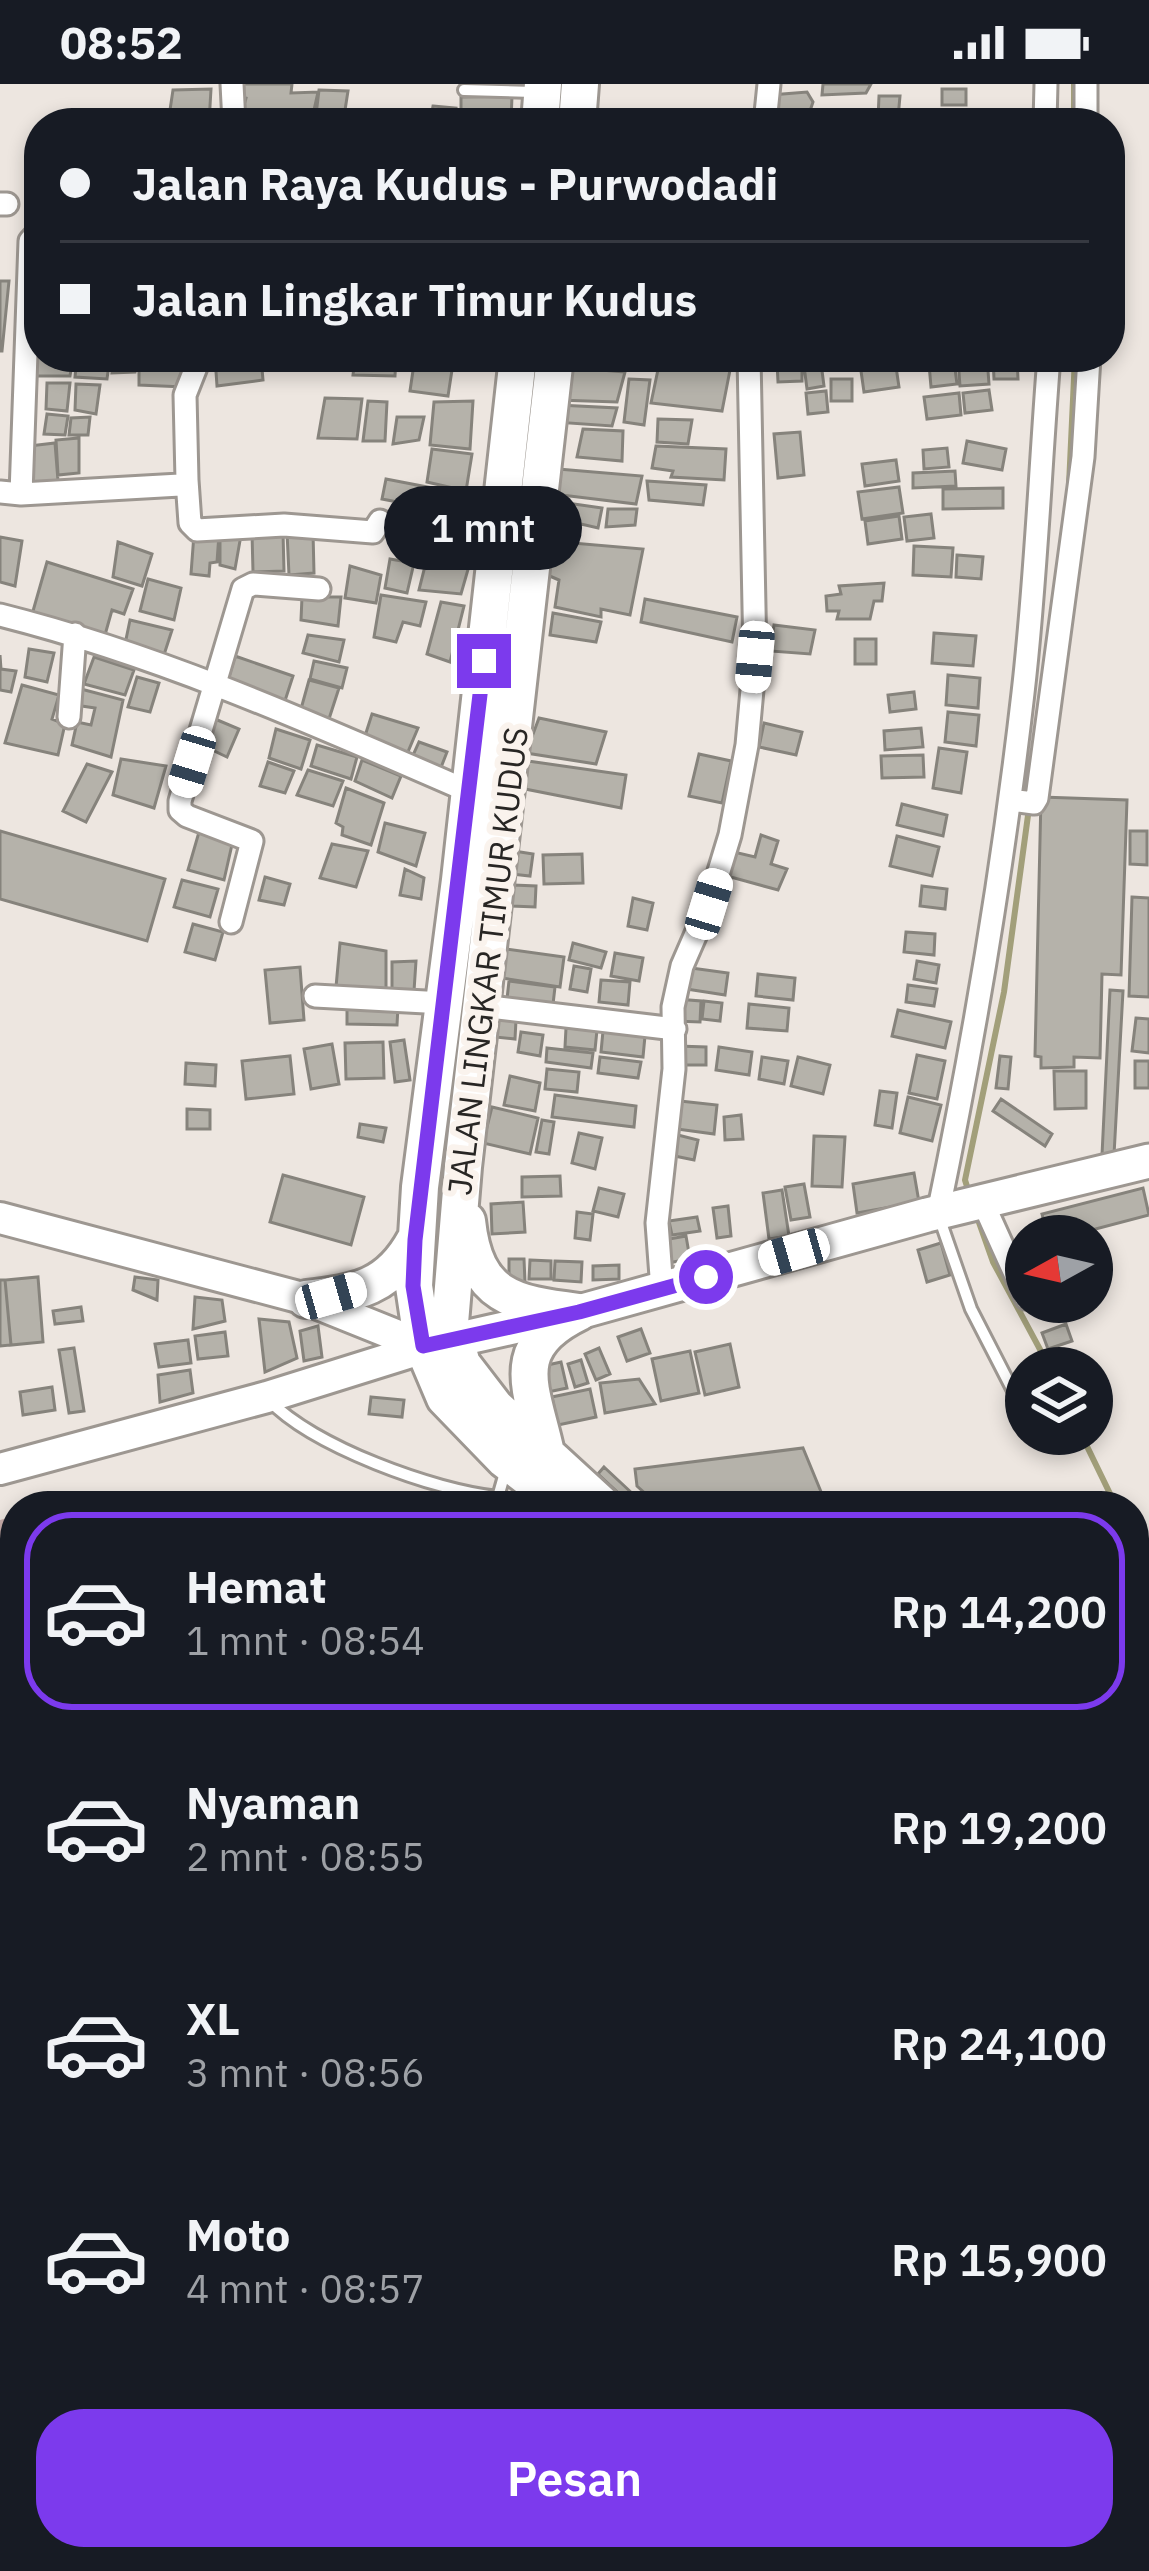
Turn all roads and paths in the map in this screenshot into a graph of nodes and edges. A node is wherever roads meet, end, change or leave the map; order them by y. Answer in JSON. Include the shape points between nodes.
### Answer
{"nodes":[{"id":1,"x":464,"y":91,"type":"dead end"},
{"id":2,"x":542,"y":100,"type":"edge"},
{"id":3,"x":24,"y":321,"type":"edge"},
{"id":4,"x":194,"y":372,"type":"edge"},
{"id":5,"x":516,"y":372,"type":"edge"},
{"id":6,"x":554,"y":372,"type":"edge"},
{"id":7,"x":749,"y":372,"type":"edge"},
{"id":8,"x":1048,"y":372,"type":"edge"},
{"id":9,"x":1088,"y":372,"type":"edge"},
{"id":10,"x":187,"y":480,"type":"junction"},
{"id":11,"x":11,"y":493,"type":"edge"},
{"id":12,"x":380,"y":521,"type":"dead end"},
{"id":13,"x":319,"y":589,"type":"dead end"},
{"id":14,"x":0,"y":615,"type":"edge"},
{"id":15,"x":76,"y":634,"type":"junction"},
{"id":16,"x":216,"y":685,"type":"junction"},
{"id":17,"x":69,"y":717,"type":"dead end"},
{"id":18,"x":470,"y":792,"type":"junction"},
{"id":19,"x":1018,"y":801,"type":"junction"},
{"id":20,"x":231,"y":922,"type":"dead end"},
{"id":21,"x":315,"y":996,"type":"dead end"},
{"id":22,"x":444,"y":1003,"type":"junction"},
{"id":23,"x":482,"y":1006,"type":"junction"},
{"id":24,"x":675,"y":1029,"type":"junction"},
{"id":25,"x":1149,"y":1161,"type":"edge"},
{"id":26,"x":463,"y":1167,"type":"junction"},
{"id":27,"x":984,"y":1205,"type":"junction"},
{"id":28,"x":943,"y":1212,"type":"junction"},
{"id":29,"x":0,"y":1218,"type":"edge"},
{"id":30,"x":415,"y":1240,"type":"junction"},
{"id":31,"x":1005,"y":1252,"type":"edge"},
{"id":32,"x":662,"y":1290,"type":"junction"},
{"id":33,"x":306,"y":1299,"type":"junction"},
{"id":34,"x":579,"y":1312,"type":"junction"},
{"id":35,"x":439,"y":1343,"type":"junction"},
{"id":36,"x":1005,"y":1375,"type":"edge"},
{"id":37,"x":269,"y":1400,"type":"junction"},
{"id":38,"x":546,"y":1454,"type":"junction"},
{"id":39,"x":504,"y":1459,"type":"junction"},
{"id":40,"x":0,"y":1469,"type":"edge"},
{"id":41,"x":454,"y":1491,"type":"edge"},
{"id":42,"x":502,"y":1491,"type":"edge"},
{"id":43,"x":546,"y":1491,"type":"edge"},
{"id":44,"x":587,"y":1491,"type":"edge"}],
"edges":[{"from":1,"to":2,"type":"lane"},
{"from":3,"to":11,"type":"street"},
{"from":4,"to":10,"type":"street","via":[[185,395]]},
{"from":5,"to":18,"type":"highway","name":"JALAN LINGKAR TIMUR KUDUS"},
{"from":6,"to":23,"type":"highway","name":"JALAN LINGKAR TIMUR KUDUS"},
{"from":7,"to":24,"type":"street","via":[[755,657],[747,745],[730,835],[682,966]]},
{"from":8,"to":19,"type":"street"},
{"from":9,"to":19,"type":"street","via":[[1037,798]]},
{"from":10,"to":11,"type":"street","via":[[173,488]]},
{"from":10,"to":12,"type":"street","via":[[197,530],[373,532]]},
{"from":13,"to":16,"type":"street","via":[[243,589]]},
{"from":14,"to":15,"type":"street"},
{"from":15,"to":16,"type":"street"},
{"from":15,"to":17,"type":"street"},
{"from":16,"to":18,"type":"street"},
{"from":16,"to":20,"type":"street","via":[[179,806],[252,841]]},
{"from":18,"to":22,"type":"highway","name":"JALAN LINGKAR TIMUR KUDUS"},
{"from":19,"to":28,"type":"street"},
{"from":21,"to":22,"type":"street"},
{"from":22,"to":30,"type":"highway","name":"JALAN LINGKAR TIMUR KUDUS"},
{"from":23,"to":24,"type":"street"},
{"from":23,"to":26,"type":"highway","name":"JALAN LINGKAR TIMUR KUDUS"},
{"from":24,"to":32,"type":"street","via":[[657,1223]]},
{"from":25,"to":27,"type":"main road"},
{"from":26,"to":34,"type":"highway","via":[[475,1263],[494,1288],[519,1305]]},
{"from":26,"to":35,"type":"highway","name":"JALAN LINGKAR TIMUR KUDUS","via":[[450,1323]]},
{"from":27,"to":28,"type":"main road"},
{"from":27,"to":31,"type":"street"},
{"from":28,"to":32,"type":"main road"},
{"from":28,"to":36,"type":"lane","via":[[971,1309]]},
{"from":29,"to":33,"type":"main road"},
{"from":30,"to":33,"type":"highway","via":[[399,1269],[382,1280]]},
{"from":30,"to":35,"type":"highway","name":"JALAN LINGKAR TIMUR KUDUS","via":[[413,1286]]},
{"from":32,"to":34,"type":"main road"},
{"from":33,"to":35,"type":"main road"},
{"from":34,"to":35,"type":"main road"},
{"from":34,"to":38,"type":"highway","via":[[549,1327],[528,1366]]},
{"from":35,"to":37,"type":"main road"},
{"from":35,"to":38,"type":"highway","name":"JALAN LINGKAR TIMUR KUDUS"},
{"from":35,"to":39,"type":"highway","name":"JALAN LINGKAR TIMUR KUDUS","via":[[445,1398]]},
{"from":37,"to":40,"type":"main road"},
{"from":37,"to":41,"type":"lane","via":[[296,1426]]},
{"from":38,"to":44,"type":"highway","name":"JALAN LINGKAR TIMUR KUDUS"},
{"from":39,"to":42,"type":"lane"},
{"from":39,"to":43,"type":"highway","name":"JALAN LINGKAR TIMUR KUDUS"}]}
